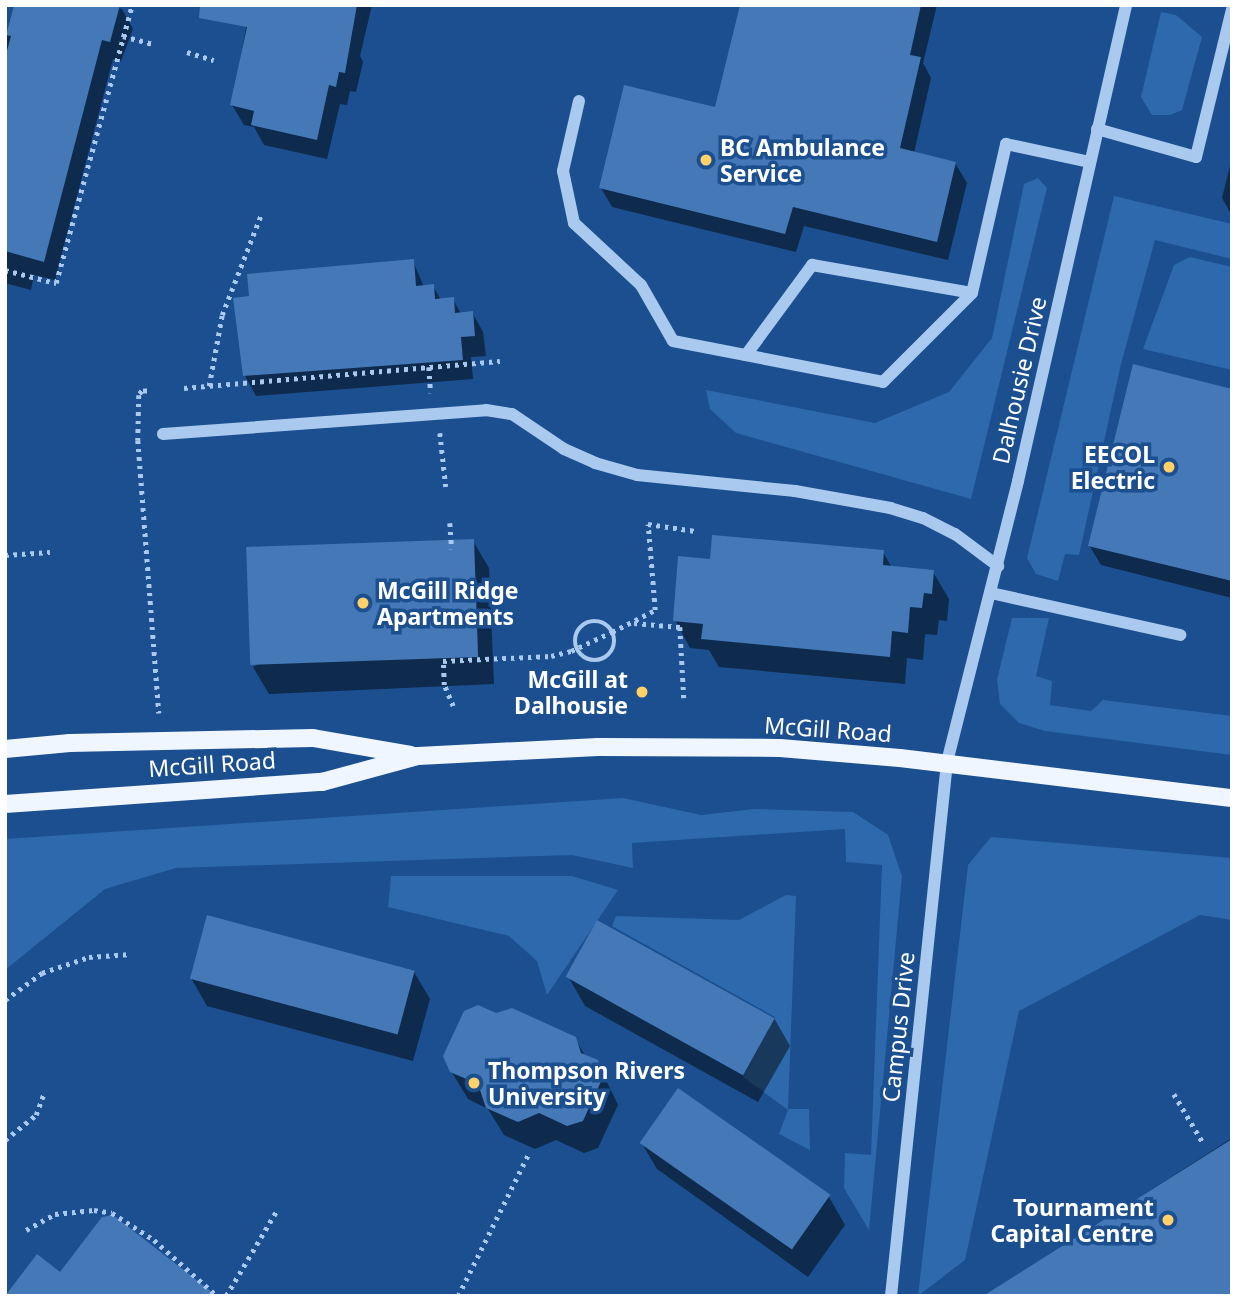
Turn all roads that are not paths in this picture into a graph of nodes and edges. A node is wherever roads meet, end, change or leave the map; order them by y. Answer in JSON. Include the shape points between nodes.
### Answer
{"nodes":[{"id":1,"x":1126,"y":5,"type":"edge"},
{"id":2,"x":1232,"y":9,"type":"edge"},
{"id":3,"x":579,"y":101,"type":"dead end"},
{"id":4,"x":1097,"y":129,"type":"junction"},
{"id":5,"x":1089,"y":162,"type":"junction"},
{"id":6,"x":972,"y":293,"type":"junction"},
{"id":7,"x":746,"y":355,"type":"junction"},
{"id":8,"x":163,"y":434,"type":"dead end"},
{"id":9,"x":998,"y":566,"type":"junction"},
{"id":10,"x":991,"y":593,"type":"junction"},
{"id":11,"x":1180,"y":635,"type":"dead end"},
{"id":12,"x":5,"y":748,"type":"edge"},
{"id":13,"x":418,"y":756,"type":"junction"},
{"id":14,"x":947,"y":762,"type":"junction"},
{"id":15,"x":1232,"y":798,"type":"edge"},
{"id":16,"x":5,"y":804,"type":"edge"},
{"id":17,"x":891,"y":1296,"type":"edge"}],
"edges":[{"from":1,"to":4,"type":"street","name":"Dalhousie Drive"},
{"from":2,"to":4,"type":"street","via":[[1196,157]]},
{"from":3,"to":7,"type":"street","via":[[563,172],[574,223],[641,285],[673,341]]},
{"from":4,"to":5,"type":"street","name":"Dalhousie Drive"},
{"from":5,"to":6,"type":"street","via":[[1006,144]]},
{"from":5,"to":9,"type":"street","name":"Dalhousie Drive"},
{"from":6,"to":7,"type":"street","via":[[883,382]]},
{"from":6,"to":7,"type":"street","via":[[812,265]]},
{"from":8,"to":9,"type":"street","via":[[486,410],[512,414],[564,449],[637,475],[796,491],[923,518],[955,534]]},
{"from":9,"to":10,"type":"street","name":"Dalhousie Drive"},
{"from":10,"to":11,"type":"street"},
{"from":10,"to":14,"type":"street","name":"Dalhousie Drive"},
{"from":12,"to":13,"type":"main road","name":"McGill Road","via":[[313,738]]},
{"from":13,"to":14,"type":"main road","name":"McGill Road","via":[[598,747],[741,748]]},
{"from":13,"to":16,"type":"main road","name":"McGill Road","via":[[322,782]]},
{"from":14,"to":15,"type":"main road","name":"McGill Road"},
{"from":14,"to":17,"type":"street","name":"Campus Drive"}]}
